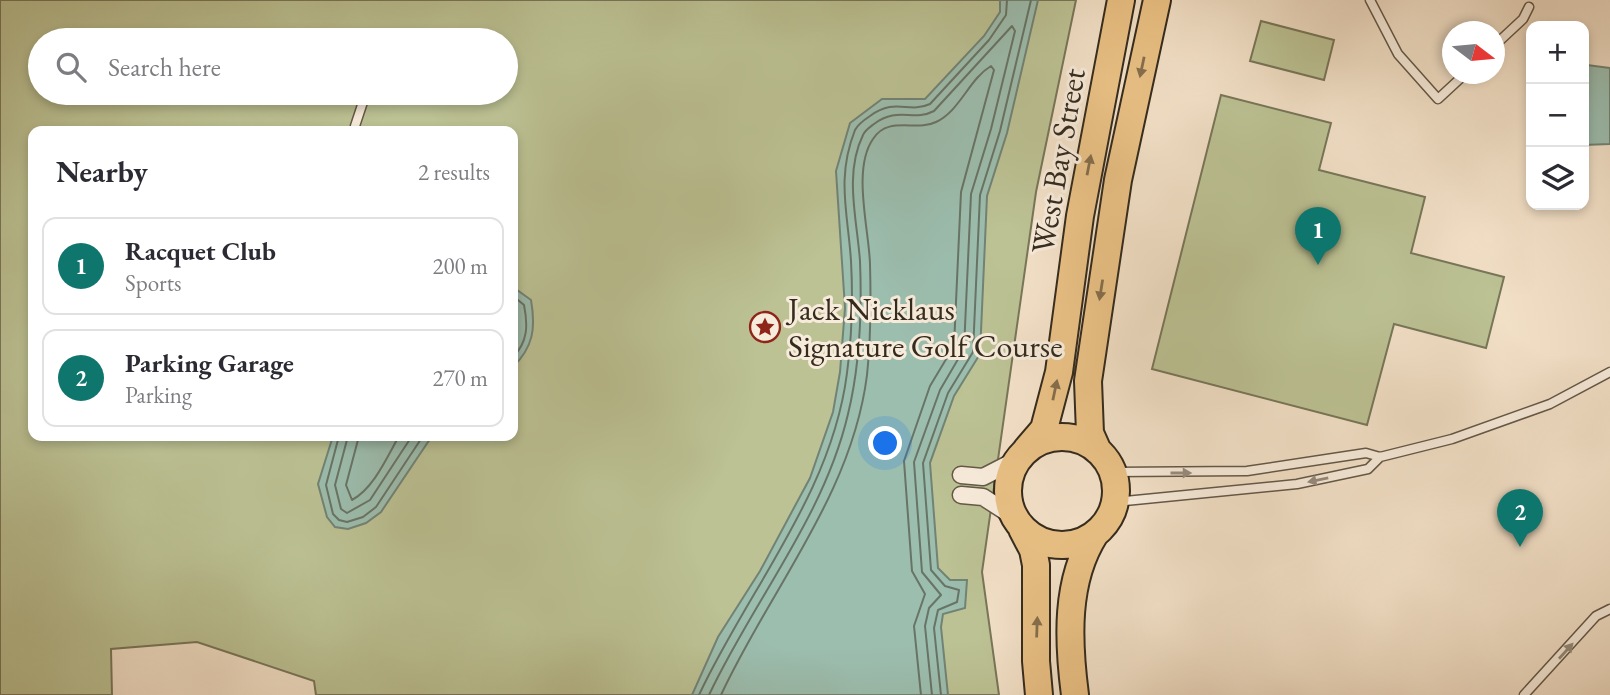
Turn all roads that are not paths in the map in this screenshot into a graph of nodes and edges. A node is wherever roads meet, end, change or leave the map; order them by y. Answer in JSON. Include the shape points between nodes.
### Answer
{"nodes":[{"id":1,"x":1121,"y":0,"type":"edge"},
{"id":2,"x":1157,"y":0,"type":"edge"},
{"id":3,"x":1370,"y":0,"type":"edge"},
{"id":4,"x":1529,"y":6,"type":"dead end"},
{"id":5,"x":1505,"y":36,"type":"edge"},
{"id":6,"x":1454,"y":84,"type":"edge"},
{"id":7,"x":362,"y":105,"type":"edge"},
{"id":8,"x":355,"y":126,"type":"dead end"},
{"id":9,"x":1610,"y":372,"type":"edge"},
{"id":10,"x":1022,"y":455,"type":"junction"},
{"id":11,"x":1380,"y":457,"type":"junction"},
{"id":12,"x":1105,"y":462,"type":"junction"},
{"id":13,"x":961,"y":475,"type":"dead end"},
{"id":14,"x":961,"y":495,"type":"dead end"},
{"id":15,"x":1115,"y":502,"type":"junction"},
{"id":16,"x":1018,"y":522,"type":"junction"},
{"id":17,"x":1095,"y":534,"type":"junction"},
{"id":18,"x":1610,"y":610,"type":"edge"},
{"id":19,"x":1039,"y":695,"type":"edge"},
{"id":20,"x":1075,"y":695,"type":"edge"},
{"id":21,"x":1524,"y":695,"type":"edge"}],
"edges":[{"from":10,"to":1,"type":"main road","name":"West Bay Street","one_way":true,"via":[[1044,429],[1059,372],[1080,216]]},
{"from":2,"to":12,"type":"main road","name":"West Bay Street","one_way":true,"via":[[1118,180],[1088,381],[1090,433]]},
{"from":3,"to":6,"type":"lane","via":[[1398,54],[1438,99]]},
{"from":4,"to":5,"type":"lane"},
{"from":7,"to":8,"type":"lane"},
{"from":9,"to":11,"type":"lane","via":[[1550,404],[1452,439]]},
{"from":10,"to":12,"type":"main road","via":[[1041,441],[1058,437],[1084,442]]},
{"from":10,"to":13,"type":"street","via":[[984,477]]},
{"from":10,"to":16,"type":"main road","via":[[1012,470],[1008,494]]},
{"from":12,"to":11,"type":"lane","one_way":true,"via":[[1237,472],[1366,453]]},
{"from":11,"to":15,"type":"lane","one_way":true,"via":[[1368,469],[1284,486]]},
{"from":12,"to":15,"type":"main road"},
{"from":14,"to":16,"type":"street","via":[[983,497]]},
{"from":15,"to":17,"type":"main road","via":[[1108,520]]},
{"from":16,"to":17,"type":"main road","via":[[1041,541],[1054,545],[1078,543]]},
{"from":19,"to":16,"type":"main road","one_way":true,"via":[[1036,565]]},
{"from":17,"to":20,"type":"main road","via":[[1076,575],[1071,635]]},
{"from":21,"to":18,"type":"lane","one_way":true,"via":[[1596,616]]}]}
